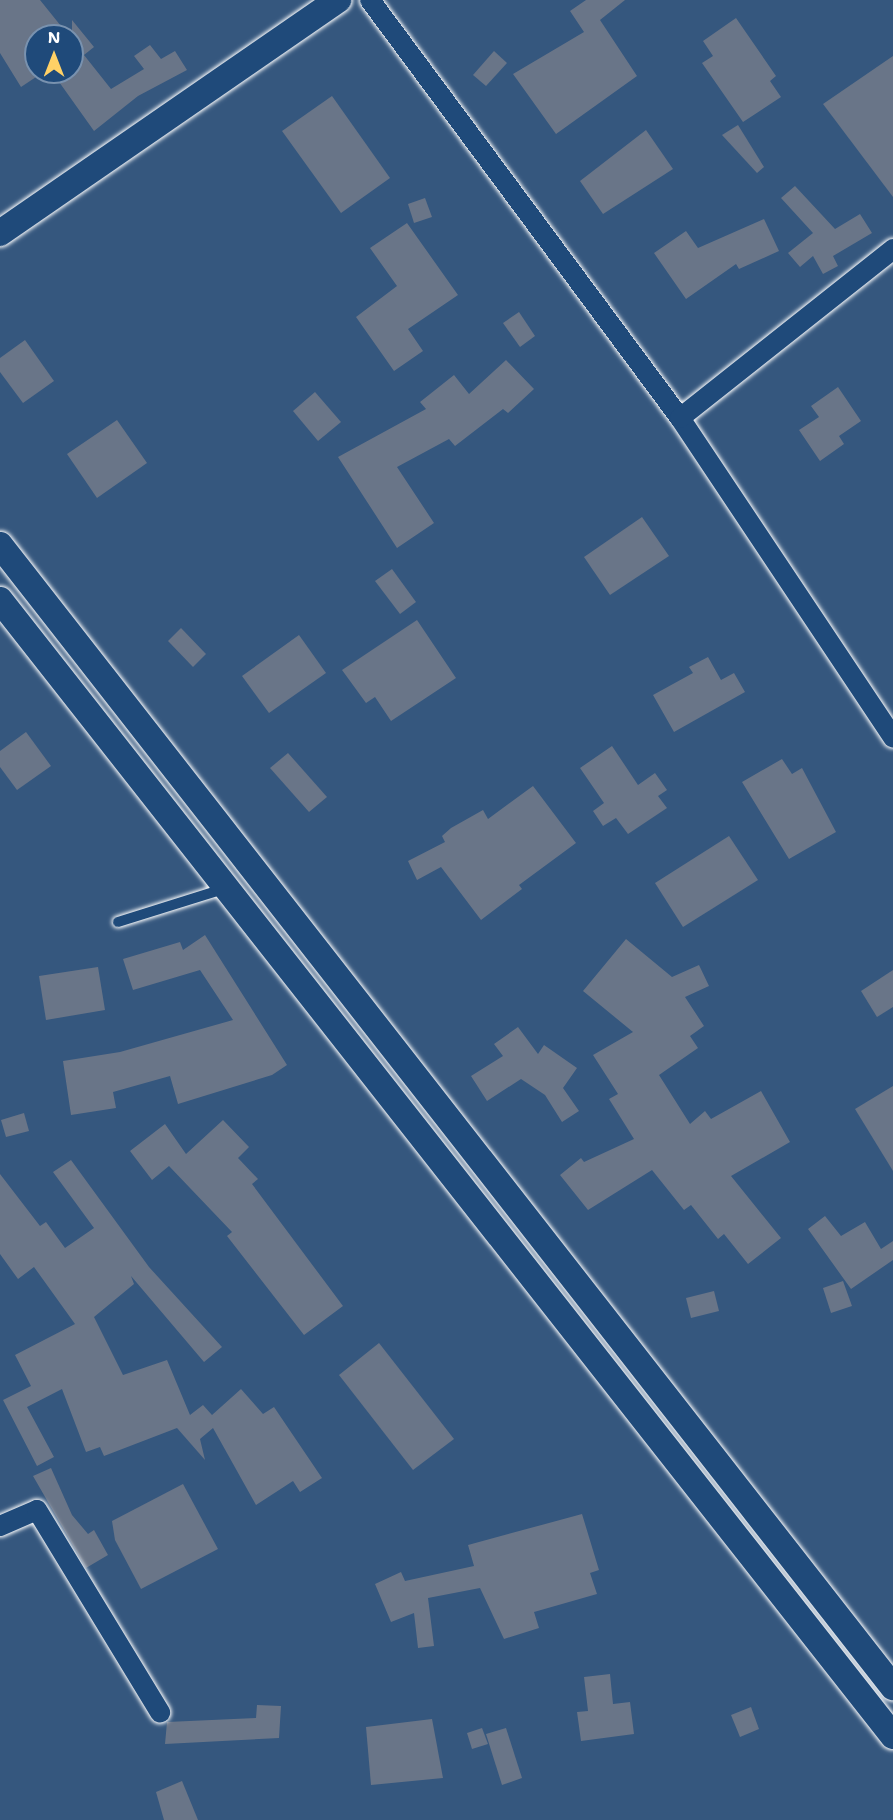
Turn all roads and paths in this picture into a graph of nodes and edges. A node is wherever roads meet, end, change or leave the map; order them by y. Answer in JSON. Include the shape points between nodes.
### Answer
{"nodes":[{"id":1,"x":338,"y":0,"type":"edge"},
{"id":2,"x":370,"y":0,"type":"edge"},
{"id":3,"x":0,"y":232,"type":"edge"},
{"id":4,"x":893,"y":249,"type":"edge"},
{"id":5,"x":680,"y":418,"type":"junction"},
{"id":6,"x":0,"y":545,"type":"edge"},
{"id":7,"x":0,"y":600,"type":"edge"},
{"id":8,"x":51,"y":611,"type":"junction"},
{"id":9,"x":23,"y":630,"type":"junction"},
{"id":10,"x":893,"y":737,"type":"edge"},
{"id":11,"x":223,"y":889,"type":"junction"},
{"id":12,"x":118,"y":922,"type":"dead end"},
{"id":13,"x":0,"y":1526,"type":"edge"},
{"id":14,"x":893,"y":1687,"type":"edge"},
{"id":15,"x":160,"y":1712,"type":"dead end"},
{"id":16,"x":893,"y":1736,"type":"edge"}],
"edges":[{"from":1,"to":3,"type":"street"},
{"from":2,"to":5,"type":"street"},
{"from":4,"to":5,"type":"street"},
{"from":5,"to":10,"type":"street"},
{"from":6,"to":8,"type":"street"},
{"from":7,"to":9,"type":"street"},
{"from":8,"to":9,"type":"street"},
{"from":8,"to":14,"type":"street"},
{"from":9,"to":11,"type":"street"},
{"from":11,"to":12,"type":"lane"},
{"from":11,"to":16,"type":"street"},
{"from":13,"to":15,"type":"street","via":[[37,1510]]}]}
